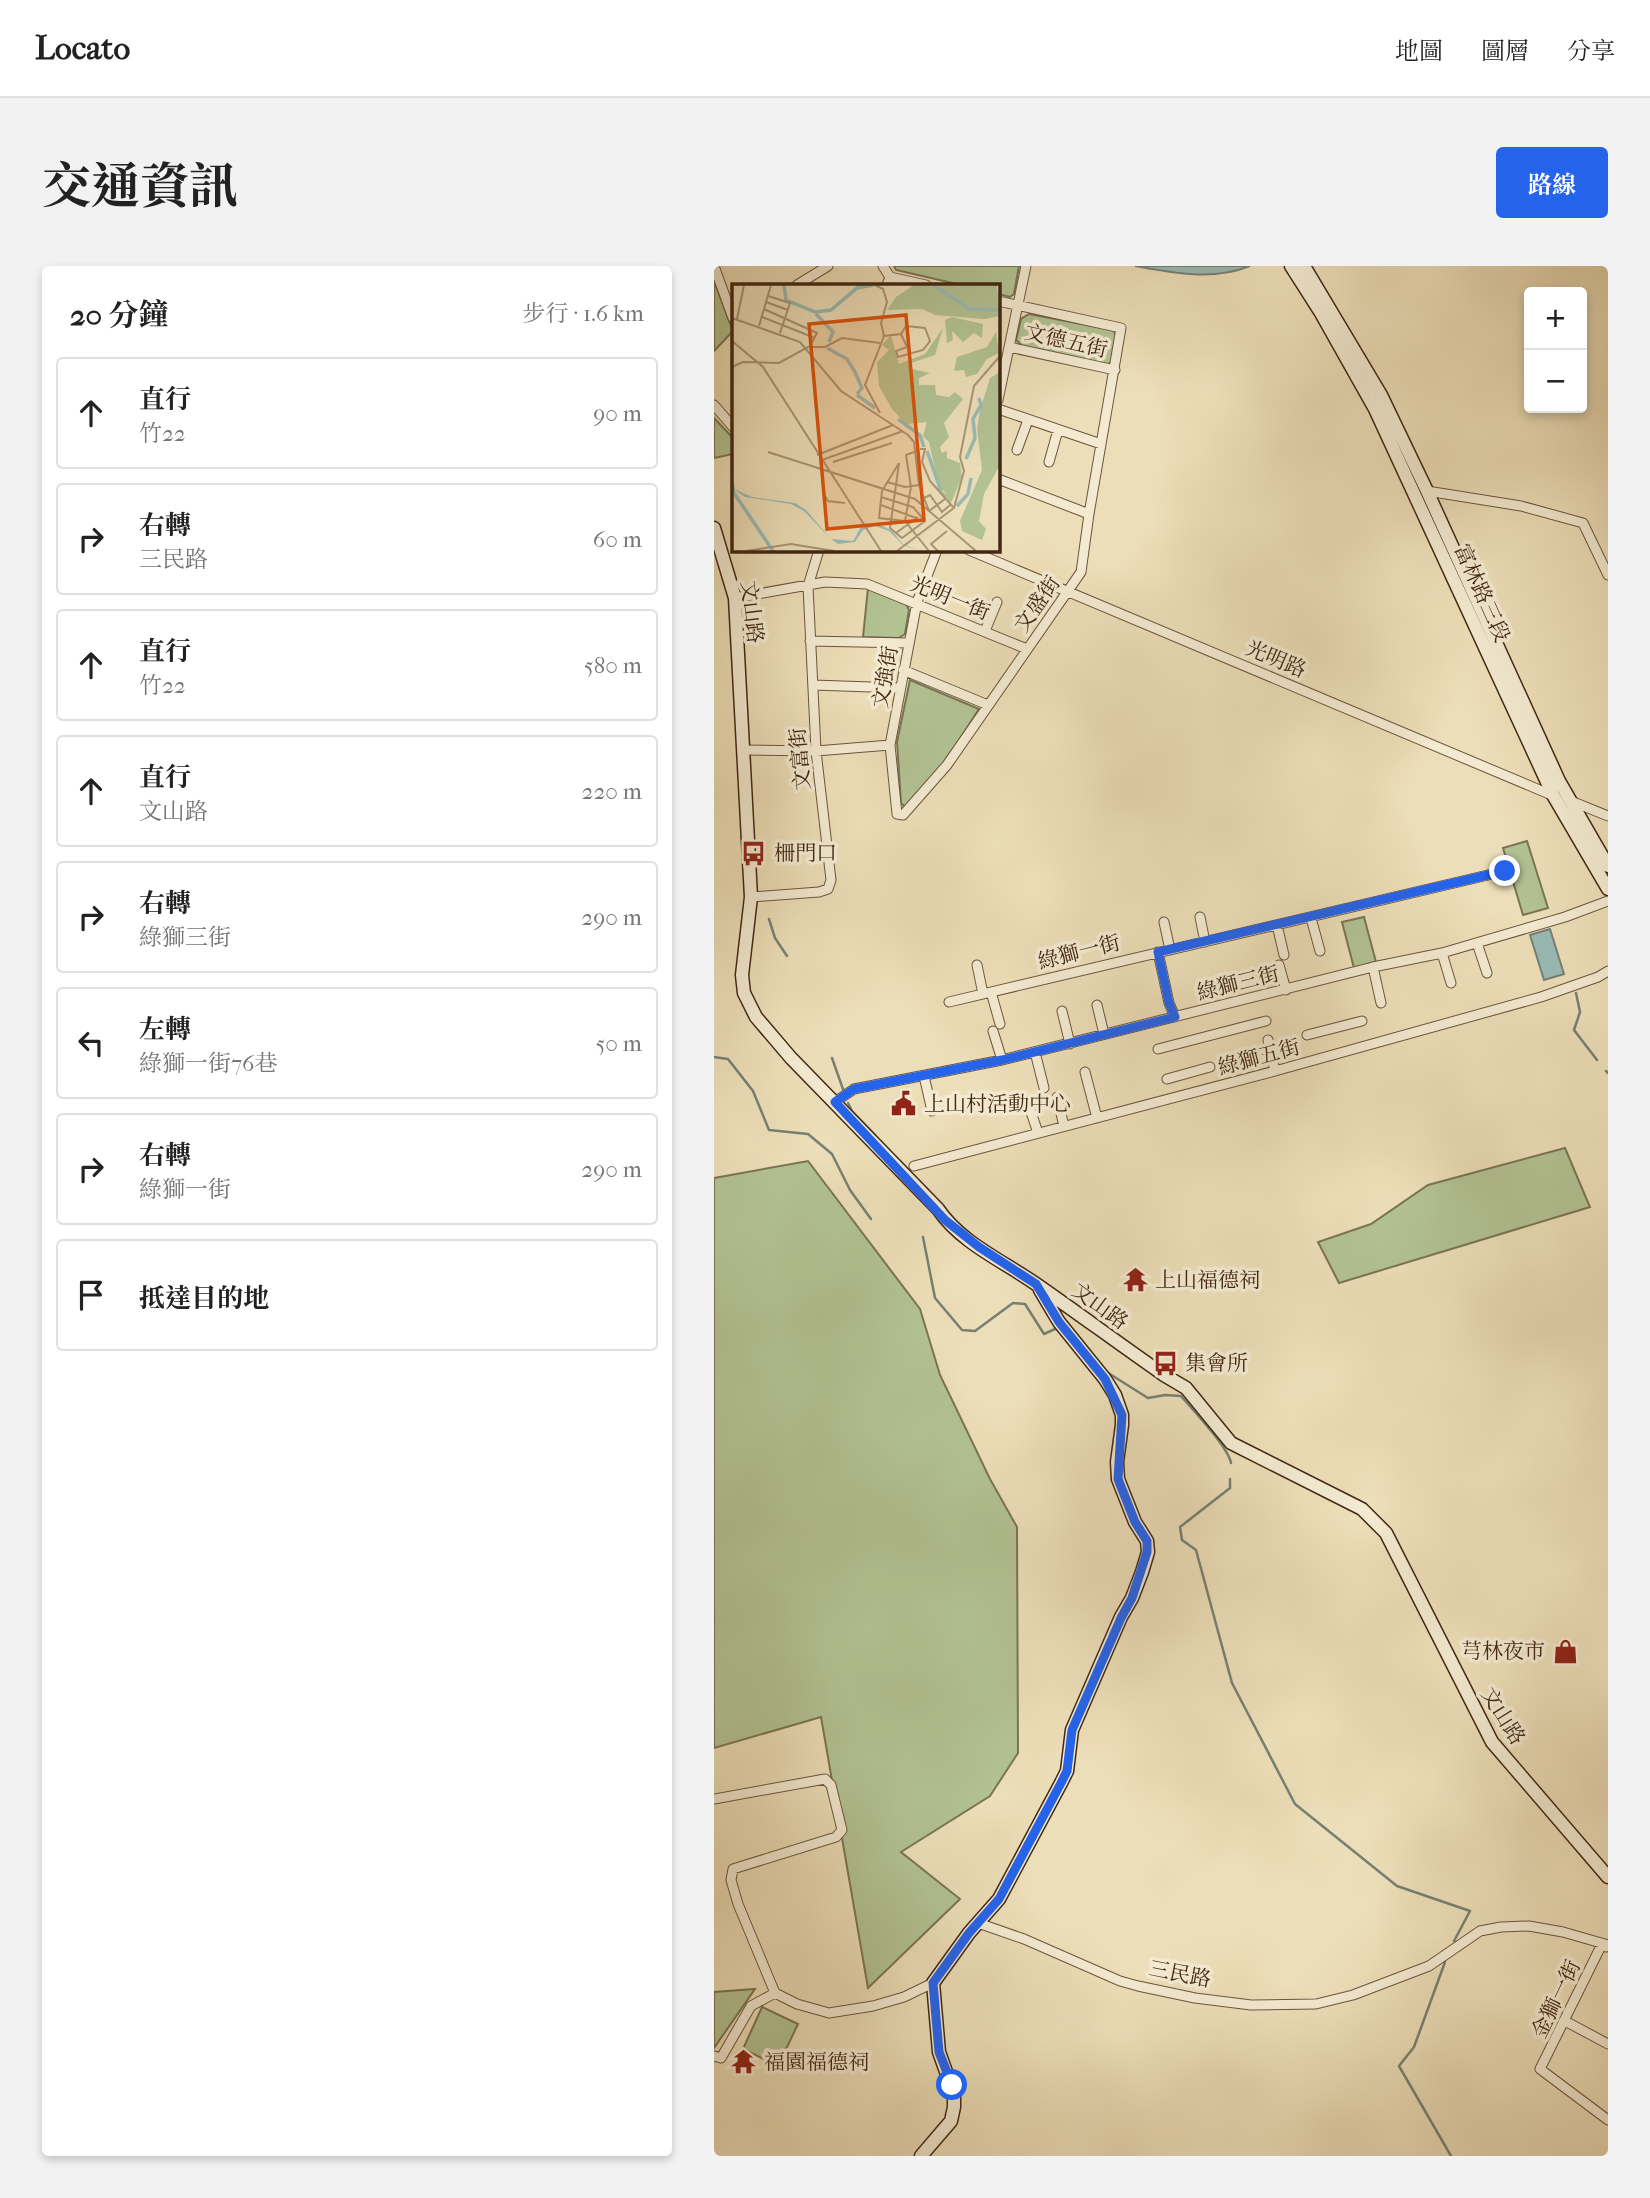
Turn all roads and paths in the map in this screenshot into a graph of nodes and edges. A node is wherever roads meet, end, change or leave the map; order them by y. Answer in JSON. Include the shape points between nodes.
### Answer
{"nodes":[{"id":1,"x":714,"y":266,"type":"edge"},
{"id":2,"x":828,"y":266,"type":"edge"},
{"id":3,"x":883,"y":266,"type":"edge"},
{"id":4,"x":1026,"y":266,"type":"edge"},
{"id":5,"x":1291,"y":266,"type":"edge"},
{"id":6,"x":1304,"y":266,"type":"edge"},
{"id":7,"x":889,"y":281,"type":"edge"},
{"id":8,"x":799,"y":284,"type":"edge"},
{"id":9,"x":917,"y":284,"type":"edge"},
{"id":10,"x":999,"y":301,"type":"edge"},
{"id":11,"x":1019,"y":306,"type":"junction"},
{"id":12,"x":1324,"y":308,"type":"junction"},
{"id":13,"x":732,"y":315,"type":"edge"},
{"id":14,"x":1009,"y":347,"type":"junction"},
{"id":15,"x":1115,"y":370,"type":"junction"},
{"id":16,"x":999,"y":395,"type":"edge"},
{"id":17,"x":714,"y":405,"type":"edge"},
{"id":18,"x":999,"y":410,"type":"edge"},
{"id":19,"x":1028,"y":420,"type":"junction"},
{"id":20,"x":732,"y":426,"type":"edge"},
{"id":21,"x":1058,"y":430,"type":"junction"},
{"id":22,"x":1101,"y":444,"type":"junction"},
{"id":23,"x":1017,"y":450,"type":"dead end"},
{"id":24,"x":1049,"y":462,"type":"dead end"},
{"id":25,"x":999,"y":479,"type":"edge"},
{"id":26,"x":1427,"y":491,"type":"junction"},
{"id":27,"x":1089,"y":514,"type":"junction"},
{"id":28,"x":714,"y":528,"type":"edge"},
{"id":29,"x":819,"y":551,"type":"edge"},
{"id":30,"x":937,"y":551,"type":"edge"},
{"id":31,"x":972,"y":551,"type":"edge"},
{"id":32,"x":1608,"y":575,"type":"edge"},
{"id":33,"x":808,"y":586,"type":"junction"},
{"id":34,"x":1069,"y":590,"type":"junction"},
{"id":35,"x":735,"y":598,"type":"junction"},
{"id":36,"x":997,"y":601,"type":"dead end"},
{"id":37,"x":917,"y":602,"type":"junction"},
{"id":38,"x":985,"y":631,"type":"junction"},
{"id":39,"x":810,"y":641,"type":"junction"},
{"id":40,"x":908,"y":643,"type":"junction"},
{"id":41,"x":1027,"y":649,"type":"junction"},
{"id":42,"x":904,"y":670,"type":"junction"},
{"id":43,"x":813,"y":685,"type":"junction"},
{"id":44,"x":900,"y":688,"type":"junction"},
{"id":45,"x":988,"y":705,"type":"junction"},
{"id":46,"x":890,"y":745,"type":"junction"},
{"id":47,"x":743,"y":750,"type":"junction"},
{"id":48,"x":816,"y":751,"type":"junction"},
{"id":49,"x":1553,"y":795,"type":"junction"},
{"id":50,"x":1570,"y":800,"type":"junction"},
{"id":51,"x":897,"y":814,"type":"joint"},
{"id":52,"x":1608,"y":816,"type":"edge"},
{"id":53,"x":1608,"y":866,"type":"edge"},
{"id":54,"x":1505,"y":871,"type":"dead end"},
{"id":55,"x":1608,"y":889,"type":"edge"},
{"id":56,"x":751,"y":897,"type":"junction"},
{"id":57,"x":1608,"y":901,"type":"edge"},
{"id":58,"x":1200,"y":917,"type":"dead end"},
{"id":59,"x":1311,"y":918,"type":"junction"},
{"id":60,"x":1164,"y":922,"type":"dead end"},
{"id":61,"x":1277,"y":925,"type":"junction"},
{"id":62,"x":1205,"y":942,"type":"junction"},
{"id":63,"x":1477,"y":943,"type":"junction"},
{"id":64,"x":1170,"y":950,"type":"junction"},
{"id":65,"x":1320,"y":951,"type":"dead end"},
{"id":66,"x":1158,"y":952,"type":"junction"},
{"id":67,"x":1443,"y":953,"type":"junction"},
{"id":68,"x":1284,"y":955,"type":"dead end"},
{"id":69,"x":976,"y":965,"type":"dead end"},
{"id":70,"x":1279,"y":965,"type":"dead end"},
{"id":71,"x":1373,"y":967,"type":"junction"},
{"id":72,"x":1608,"y":971,"type":"edge"},
{"id":73,"x":1487,"y":973,"type":"dead end"},
{"id":74,"x":1451,"y":983,"type":"dead end"},
{"id":75,"x":1286,"y":990,"type":"junction"},
{"id":76,"x":987,"y":993,"type":"junction"},
{"id":77,"x":949,"y":1002,"type":"dead end"},
{"id":78,"x":1381,"y":1003,"type":"dead end"},
{"id":79,"x":1097,"y":1005,"type":"dead end"},
{"id":80,"x":1062,"y":1011,"type":"dead end"},
{"id":81,"x":1175,"y":1017,"type":"junction"},
{"id":82,"x":1266,"y":1021,"type":"dead end"},
{"id":83,"x":1362,"y":1021,"type":"dead end"},
{"id":84,"x":1000,"y":1024,"type":"dead end"},
{"id":85,"x":993,"y":1031,"type":"dead end"},
{"id":86,"x":1104,"y":1034,"type":"junction"},
{"id":87,"x":1307,"y":1035,"type":"dead end"},
{"id":88,"x":1268,"y":1040,"type":"dead end"},
{"id":89,"x":1070,"y":1044,"type":"junction"},
{"id":90,"x":1158,"y":1049,"type":"dead end"},
{"id":91,"x":1035,"y":1052,"type":"junction"},
{"id":92,"x":1002,"y":1060,"type":"junction"},
{"id":93,"x":1210,"y":1067,"type":"dead end"},
{"id":94,"x":1275,"y":1071,"type":"junction"},
{"id":95,"x":1085,"y":1072,"type":"dead end"},
{"id":96,"x":924,"y":1076,"type":"junction"},
{"id":97,"x":1167,"y":1079,"type":"dead end"},
{"id":98,"x":1044,"y":1088,"type":"dead end"},
{"id":99,"x":1057,"y":1097,"type":"dead end"},
{"id":100,"x":1027,"y":1100,"type":"dead end"},
{"id":101,"x":835,"y":1102,"type":"junction"},
{"id":102,"x":932,"y":1111,"type":"dead end"},
{"id":103,"x":1097,"y":1118,"type":"junction"},
{"id":104,"x":1064,"y":1126,"type":"junction"},
{"id":105,"x":1038,"y":1133,"type":"junction"},
{"id":106,"x":914,"y":1166,"type":"dead end"},
{"id":107,"x":1036,"y":1284,"type":"junction"},
{"id":108,"x":714,"y":1799,"type":"edge"},
{"id":109,"x":1608,"y":1877,"type":"edge"},
{"id":110,"x":978,"y":1923,"type":"junction"},
{"id":111,"x":1606,"y":1946,"type":"edge"},
{"id":112,"x":933,"y":1983,"type":"junction"},
{"id":113,"x":775,"y":1993,"type":"junction"},
{"id":114,"x":1565,"y":2021,"type":"junction"},
{"id":115,"x":1608,"y":2044,"type":"edge"},
{"id":116,"x":714,"y":2056,"type":"edge"},
{"id":117,"x":1608,"y":2120,"type":"edge"},
{"id":118,"x":921,"y":2156,"type":"edge"}],
"edges":[{"from":1,"to":13,"type":"street"},
{"from":2,"to":8,"type":"street"},
{"from":3,"to":7,"type":"street"},
{"from":4,"to":11,"type":"street"},
{"from":5,"to":12,"type":"main road"},
{"from":6,"to":12,"type":"main road"},
{"from":7,"to":9,"type":"street"},
{"from":10,"to":11,"type":"street"},
{"from":11,"to":14,"type":"street"},
{"from":11,"to":15,"type":"street","name":"文盛街","via":[[1121,328]]},
{"from":12,"to":26,"type":"main road","name":"富林路三段","via":[[1381,395]]},
{"from":12,"to":49,"type":"main road","name":"富林路三段","via":[[1412,485]]},
{"from":14,"to":15,"type":"street","name":"文德五街"},
{"from":14,"to":16,"type":"street"},
{"from":15,"to":22,"type":"street","name":"文盛街"},
{"from":17,"to":20,"type":"street"},
{"from":18,"to":19,"type":"street"},
{"from":19,"to":21,"type":"street"},
{"from":19,"to":23,"type":"street"},
{"from":21,"to":22,"type":"street"},
{"from":21,"to":24,"type":"street"},
{"from":22,"to":27,"type":"street","name":"文盛街"},
{"from":25,"to":27,"type":"street"},
{"from":26,"to":32,"type":"street","via":[[1521,506],[1583,523]]},
{"from":26,"to":50,"type":"main road","name":"富林路三段"},
{"from":27,"to":34,"type":"street","name":"文盛街","via":[[1081,572]]},
{"from":28,"to":35,"type":"main road","name":"文山路"},
{"from":29,"to":33,"type":"street","name":"文富街"},
{"from":30,"to":37,"type":"street","name":"文強街"},
{"from":31,"to":34,"type":"street","name":"光明路"},
{"from":33,"to":35,"type":"street","name":"光明一街"},
{"from":33,"to":37,"type":"street","name":"光明一街","via":[[867,584]]},
{"from":33,"to":39,"type":"street","name":"文富街"},
{"from":34,"to":41,"type":"street","name":"文盛街"},
{"from":34,"to":49,"type":"street","name":"光明路"},
{"from":35,"to":47,"type":"main road","name":"文山路"},
{"from":36,"to":38,"type":"street"},
{"from":37,"to":38,"type":"street","name":"光明一街"},
{"from":37,"to":40,"type":"street","name":"文強街"},
{"from":38,"to":41,"type":"street","name":"光明一街"},
{"from":39,"to":40,"type":"street"},
{"from":39,"to":43,"type":"street","name":"文富街"},
{"from":40,"to":42,"type":"street","name":"文強街"},
{"from":41,"to":45,"type":"street","name":"文盛街"},
{"from":42,"to":44,"type":"street","name":"文強街"},
{"from":42,"to":45,"type":"street"},
{"from":43,"to":44,"type":"street"},
{"from":43,"to":48,"type":"street","name":"文富街"},
{"from":44,"to":46,"type":"street","name":"文強街"},
{"from":45,"to":51,"type":"street","name":"文盛街","via":[[927,790],[903,816]]},
{"from":46,"to":48,"type":"street"},
{"from":46,"to":51,"type":"street","name":"文強街"},
{"from":47,"to":48,"type":"street"},
{"from":47,"to":56,"type":"main road","name":"文山路"},
{"from":48,"to":56,"type":"street","name":"文富街","via":[[831,880],[828,889]]},
{"from":49,"to":50,"type":"street","name":"光明路"},
{"from":49,"to":55,"type":"main road","name":"富林路三段"},
{"from":50,"to":52,"type":"street","name":"光明路"},
{"from":50,"to":53,"type":"main road","name":"富林路三段"},
{"from":54,"to":59,"type":"street","name":"綠獅一街"},
{"from":56,"to":101,"type":"main road","name":"文山路","via":[[742,975],[750,1008]]},
{"from":57,"to":63,"type":"street","name":"綠獅三街"},
{"from":58,"to":62,"type":"street"},
{"from":59,"to":61,"type":"street","name":"綠獅一街"},
{"from":59,"to":65,"type":"street"},
{"from":60,"to":64,"type":"street"},
{"from":61,"to":62,"type":"street","name":"綠獅一街"},
{"from":61,"to":68,"type":"street"},
{"from":62,"to":64,"type":"street","name":"綠獅一街"},
{"from":63,"to":67,"type":"street","name":"綠獅三街"},
{"from":63,"to":73,"type":"street"},
{"from":64,"to":66,"type":"street","name":"綠獅一街"},
{"from":66,"to":76,"type":"street","name":"綠獅一街"},
{"from":66,"to":81,"type":"street"},
{"from":67,"to":71,"type":"street","name":"綠獅三街"},
{"from":67,"to":74,"type":"street"},
{"from":69,"to":76,"type":"street"},
{"from":70,"to":75,"type":"street"},
{"from":71,"to":75,"type":"street","name":"綠獅三街"},
{"from":71,"to":78,"type":"street"},
{"from":72,"to":94,"type":"street","name":"綠獅五街","via":[[1541,998]]},
{"from":75,"to":81,"type":"street","name":"綠獅三街"},
{"from":76,"to":77,"type":"street","name":"綠獅一街"},
{"from":76,"to":84,"type":"street"},
{"from":79,"to":86,"type":"street"},
{"from":80,"to":89,"type":"street"},
{"from":81,"to":86,"type":"street","name":"綠獅三街"},
{"from":82,"to":90,"type":"street"},
{"from":83,"to":87,"type":"street"},
{"from":85,"to":92,"type":"street"},
{"from":86,"to":89,"type":"street","name":"綠獅三街"},
{"from":88,"to":94,"type":"street"},
{"from":89,"to":91,"type":"street","name":"綠獅三街"},
{"from":91,"to":92,"type":"street","name":"綠獅三街"},
{"from":91,"to":98,"type":"street"},
{"from":92,"to":96,"type":"street","name":"綠獅三街"},
{"from":93,"to":97,"type":"street"},
{"from":94,"to":103,"type":"street","name":"綠獅五街"},
{"from":95,"to":103,"type":"street"},
{"from":96,"to":101,"type":"street","name":"綠獅三街","via":[[854,1089]]},
{"from":96,"to":102,"type":"street"},
{"from":99,"to":104,"type":"street"},
{"from":100,"to":105,"type":"street"},
{"from":101,"to":107,"type":"main road","name":"文山路","via":[[945,1220]]},
{"from":103,"to":104,"type":"street","name":"綠獅五街"},
{"from":104,"to":105,"type":"street","name":"綠獅五街"},
{"from":105,"to":106,"type":"street","name":"綠獅五街"},
{"from":107,"to":109,"type":"main road","name":"文山路","via":[[1186,1388],[1231,1443],[1373,1518],[1386,1533],[1492,1742]]},
{"from":107,"to":110,"type":"main road","via":[[1115,1395],[1122,1415],[1118,1479],[1147,1541],[1147,1552],[1132,1598],[1072,1730],[1067,1771],[999,1899]]},
{"from":108,"to":113,"type":"street","via":[[825,1779],[831,1785],[842,1829],[836,1837],[733,1869],[738,1904]]},
{"from":110,"to":111,"type":"street","name":"三民路","via":[[1120,1981],[1251,2005],[1316,2004],[1353,1995],[1429,1965],[1480,1931],[1501,1927],[1552,1930]]},
{"from":110,"to":112,"type":"main road"},
{"from":111,"to":114,"type":"street","name":"金獅一街"},
{"from":112,"to":113,"type":"street","via":[[873,2006],[829,2013]]},
{"from":112,"to":118,"type":"main road","via":[[939,2052],[954,2107],[951,2121]]},
{"from":113,"to":116,"type":"street","via":[[751,2006],[721,2058]]},
{"from":114,"to":115,"type":"street"},
{"from":114,"to":117,"type":"street","name":"金獅一街","via":[[1540,2069]]}]}
